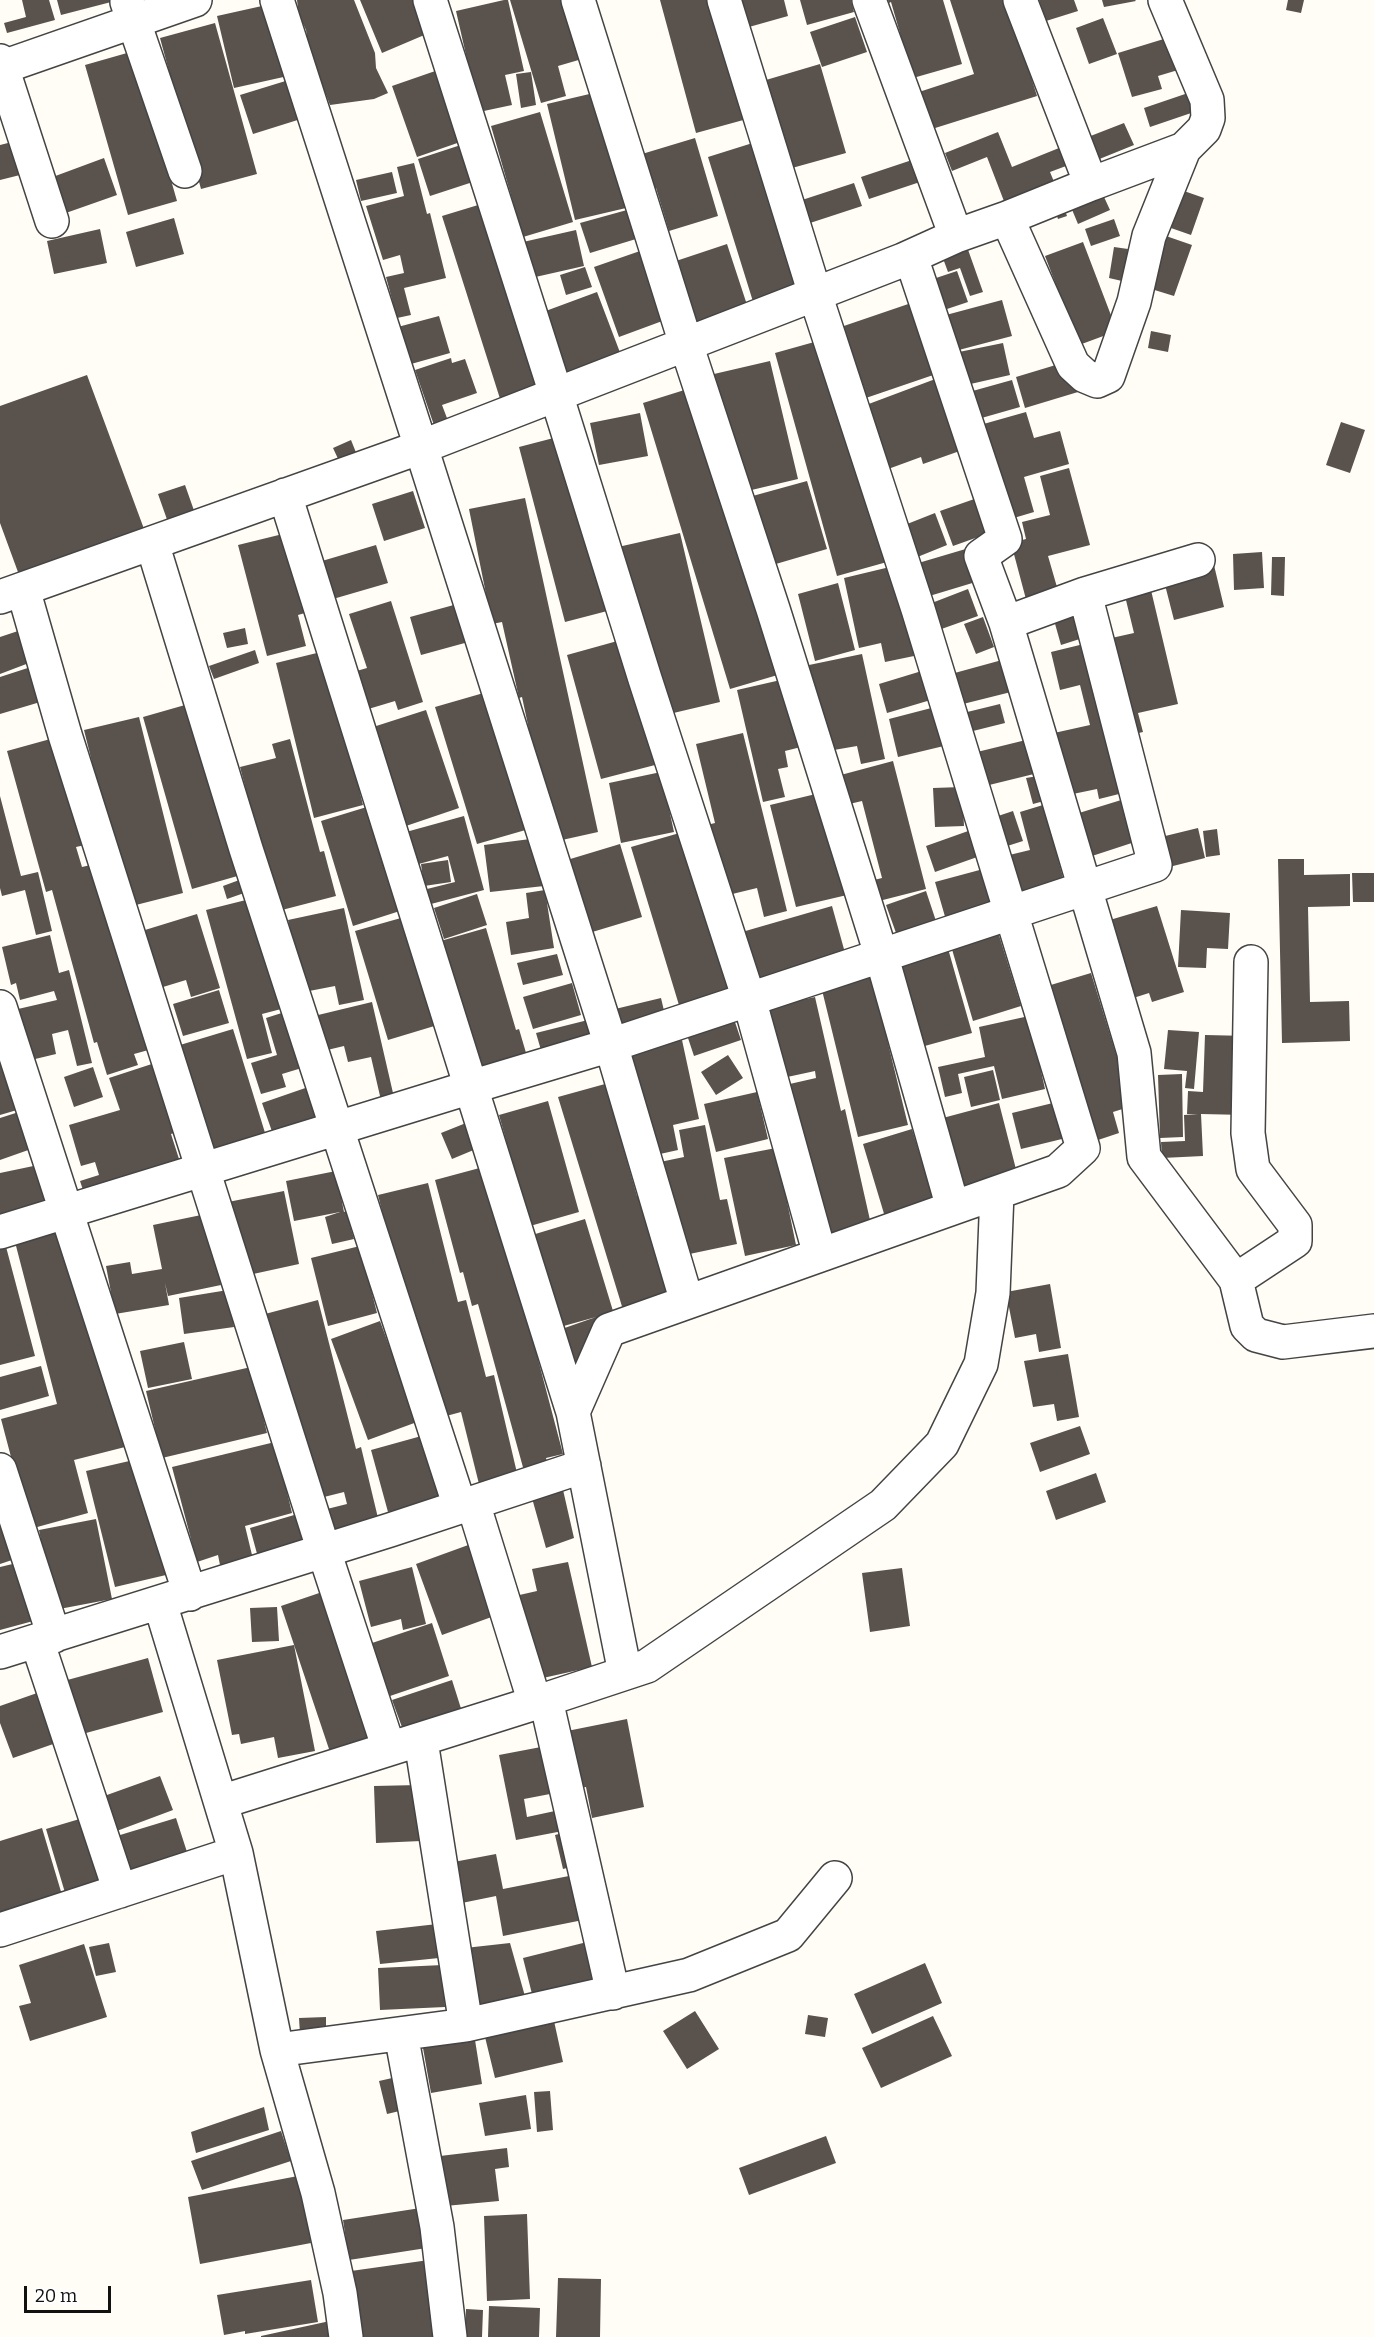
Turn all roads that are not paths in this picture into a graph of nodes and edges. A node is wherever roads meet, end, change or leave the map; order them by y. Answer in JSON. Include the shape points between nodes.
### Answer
{"nodes":[{"id":1,"x":195,"y":0,"type":"edge"},
{"id":2,"x":277,"y":0,"type":"edge"},
{"id":3,"x":430,"y":0,"type":"edge"},
{"id":4,"x":578,"y":0,"type":"edge"},
{"id":5,"x":724,"y":0,"type":"edge"},
{"id":6,"x":870,"y":0,"type":"edge"},
{"id":7,"x":1020,"y":0,"type":"edge"},
{"id":8,"x":1165,"y":0,"type":"edge"},
{"id":9,"x":130,"y":11,"type":"edge"},
{"id":10,"x":1,"y":65,"type":"edge"},
{"id":11,"x":1184,"y":149,"type":"junction"},
{"id":12,"x":185,"y":171,"type":"dead end"},
{"id":13,"x":1091,"y":184,"type":"junction"},
{"id":14,"x":1007,"y":218,"type":"junction"},
{"id":15,"x":52,"y":221,"type":"dead end"},
{"id":16,"x":956,"y":236,"type":"junction"},
{"id":17,"x":911,"y":257,"type":"junction"},
{"id":18,"x":814,"y":294,"type":"junction"},
{"id":19,"x":686,"y":344,"type":"junction"},
{"id":20,"x":556,"y":394,"type":"junction"},
{"id":21,"x":421,"y":447,"type":"junction"},
{"id":22,"x":285,"y":495,"type":"junction"},
{"id":23,"x":152,"y":543,"type":"junction"},
{"id":24,"x":1198,"y":560,"type":"dead end"},
{"id":25,"x":12,"y":593,"type":"edge"},
{"id":26,"x":1085,"y":594,"type":"junction"},
{"id":27,"x":1006,"y":623,"type":"junction"},
{"id":28,"x":1085,"y":889,"type":"junction"},
{"id":29,"x":1010,"y":913,"type":"junction"},
{"id":30,"x":881,"y":954,"type":"junction"},
{"id":31,"x":1251,"y":962,"type":"dead end"},
{"id":32,"x":749,"y":999,"type":"junction"},
{"id":33,"x":0,"y":1007,"type":"edge"},
{"id":34,"x":611,"y":1046,"type":"junction"},
{"id":35,"x":471,"y":1086,"type":"junction"},
{"id":36,"x":338,"y":1128,"type":"junction"},
{"id":37,"x":202,"y":1169,"type":"junction"},
{"id":38,"x":997,"y":1193,"type":"junction"},
{"id":39,"x":953,"y":1208,"type":"junction"},
{"id":40,"x":65,"y":1212,"type":"junction"},
{"id":41,"x":0,"y":1232,"type":"edge"},
{"id":42,"x":820,"y":1255,"type":"junction"},
{"id":43,"x":1236,"y":1280,"type":"junction"},
{"id":44,"x":687,"y":1302,"type":"junction"},
{"id":45,"x":1374,"y":1331,"type":"edge"},
{"id":46,"x":573,"y":1412,"type":"junction"},
{"id":47,"x":584,"y":1466,"type":"junction"},
{"id":48,"x":0,"y":1470,"type":"edge"},
{"id":49,"x":467,"y":1505,"type":"junction"},
{"id":50,"x":324,"y":1551,"type":"junction"},
{"id":51,"x":175,"y":1598,"type":"junction"},
{"id":52,"x":45,"y":1638,"type":"junction"},
{"id":53,"x":0,"y":1652,"type":"edge"},
{"id":54,"x":625,"y":1673,"type":"junction"},
{"id":55,"x":541,"y":1702,"type":"junction"},
{"id":56,"x":421,"y":1741,"type":"junction"},
{"id":57,"x":389,"y":1749,"type":"junction"},
{"id":58,"x":221,"y":1802,"type":"junction"},
{"id":59,"x":236,"y":1853,"type":"junction"},
{"id":60,"x":835,"y":1878,"type":"dead end"},
{"id":61,"x":120,"y":1891,"type":"junction"},
{"id":62,"x":0,"y":1929,"type":"edge"},
{"id":63,"x":613,"y":1993,"type":"junction"},
{"id":64,"x":465,"y":2025,"type":"junction"},
{"id":65,"x":401,"y":2034,"type":"junction"},
{"id":66,"x":277,"y":2050,"type":"junction"},
{"id":67,"x":346,"y":2337,"type":"edge"},
{"id":68,"x":450,"y":2337,"type":"edge"}],
"edges":[{"from":1,"to":9,"type":"street"},
{"from":2,"to":21,"type":"street"},
{"from":3,"to":20,"type":"street"},
{"from":4,"to":19,"type":"street"},
{"from":5,"to":18,"type":"street"},
{"from":6,"to":16,"type":"street"},
{"from":7,"to":13,"type":"street"},
{"from":8,"to":11,"type":"street","via":[[1207,100],[1204,129]]},
{"from":9,"to":10,"type":"street"},
{"from":9,"to":12,"type":"street"},
{"from":10,"to":15,"type":"street"},
{"from":11,"to":13,"type":"street"},
{"from":11,"to":14,"type":"street","via":[[1149,236],[1134,302],[1108,376],[1096,381],[1074,365]]},
{"from":13,"to":14,"type":"street"},
{"from":14,"to":16,"type":"street"},
{"from":16,"to":17,"type":"street"},
{"from":17,"to":18,"type":"street"},
{"from":17,"to":27,"type":"street","via":[[1005,539],[981,556]]},
{"from":18,"to":19,"type":"street"},
{"from":18,"to":29,"type":"street","via":[[918,609]]},
{"from":19,"to":20,"type":"street"},
{"from":19,"to":30,"type":"street"},
{"from":20,"to":21,"type":"street"},
{"from":20,"to":32,"type":"street"},
{"from":21,"to":22,"type":"street"},
{"from":21,"to":34,"type":"street"},
{"from":22,"to":23,"type":"street"},
{"from":22,"to":35,"type":"street"},
{"from":23,"to":25,"type":"street"},
{"from":23,"to":36,"type":"street","via":[[246,849]]},
{"from":24,"to":26,"type":"street"},
{"from":25,"to":37,"type":"street","via":[[65,735]]},
{"from":26,"to":27,"type":"street"},
{"from":26,"to":28,"type":"street","via":[[1155,865]]},
{"from":27,"to":28,"type":"street"},
{"from":28,"to":29,"type":"street"},
{"from":28,"to":43,"type":"street","via":[[1134,1053],[1144,1158]]},
{"from":29,"to":30,"type":"street"},
{"from":29,"to":38,"type":"street","via":[[1083,1148],[1058,1172]]},
{"from":30,"to":32,"type":"street"},
{"from":30,"to":39,"type":"street"},
{"from":31,"to":43,"type":"street","via":[[1248,1133],[1253,1169],[1295,1225],[1295,1240]]},
{"from":32,"to":34,"type":"street"},
{"from":32,"to":42,"type":"street"},
{"from":33,"to":40,"type":"street"},
{"from":34,"to":35,"type":"street"},
{"from":34,"to":44,"type":"street"},
{"from":35,"to":36,"type":"street"},
{"from":35,"to":46,"type":"street"},
{"from":36,"to":37,"type":"street"},
{"from":36,"to":49,"type":"street"},
{"from":37,"to":40,"type":"street"},
{"from":37,"to":50,"type":"street"},
{"from":38,"to":39,"type":"street"},
{"from":38,"to":54,"type":"street","via":[[993,1293],[981,1364],[942,1444],[883,1505],[647,1666]]},
{"from":39,"to":42,"type":"street"},
{"from":40,"to":41,"type":"street"},
{"from":40,"to":51,"type":"street"},
{"from":42,"to":44,"type":"street"},
{"from":43,"to":45,"type":"street","via":[[1247,1326],[1256,1335],[1283,1342]]},
{"from":44,"to":46,"type":"street","via":[[609,1330]]},
{"from":46,"to":47,"type":"street"},
{"from":47,"to":49,"type":"street"},
{"from":47,"to":54,"type":"street"},
{"from":48,"to":52,"type":"street"},
{"from":49,"to":50,"type":"street"},
{"from":49,"to":55,"type":"street"},
{"from":50,"to":51,"type":"street"},
{"from":50,"to":57,"type":"street"},
{"from":51,"to":52,"type":"street"},
{"from":51,"to":58,"type":"street"},
{"from":52,"to":53,"type":"street"},
{"from":52,"to":61,"type":"street"},
{"from":54,"to":55,"type":"street"},
{"from":55,"to":56,"type":"street"},
{"from":55,"to":63,"type":"street"},
{"from":56,"to":57,"type":"street"},
{"from":56,"to":64,"type":"street"},
{"from":57,"to":58,"type":"street"},
{"from":58,"to":59,"type":"street"},
{"from":59,"to":61,"type":"street"},
{"from":59,"to":66,"type":"street"},
{"from":60,"to":63,"type":"street","via":[[788,1935],[689,1975]]},
{"from":61,"to":62,"type":"street"},
{"from":63,"to":64,"type":"street"},
{"from":64,"to":65,"type":"street"},
{"from":65,"to":66,"type":"street"},
{"from":65,"to":68,"type":"street","via":[[437,2227]]},
{"from":66,"to":67,"type":"street","via":[[318,2193]]}]}
